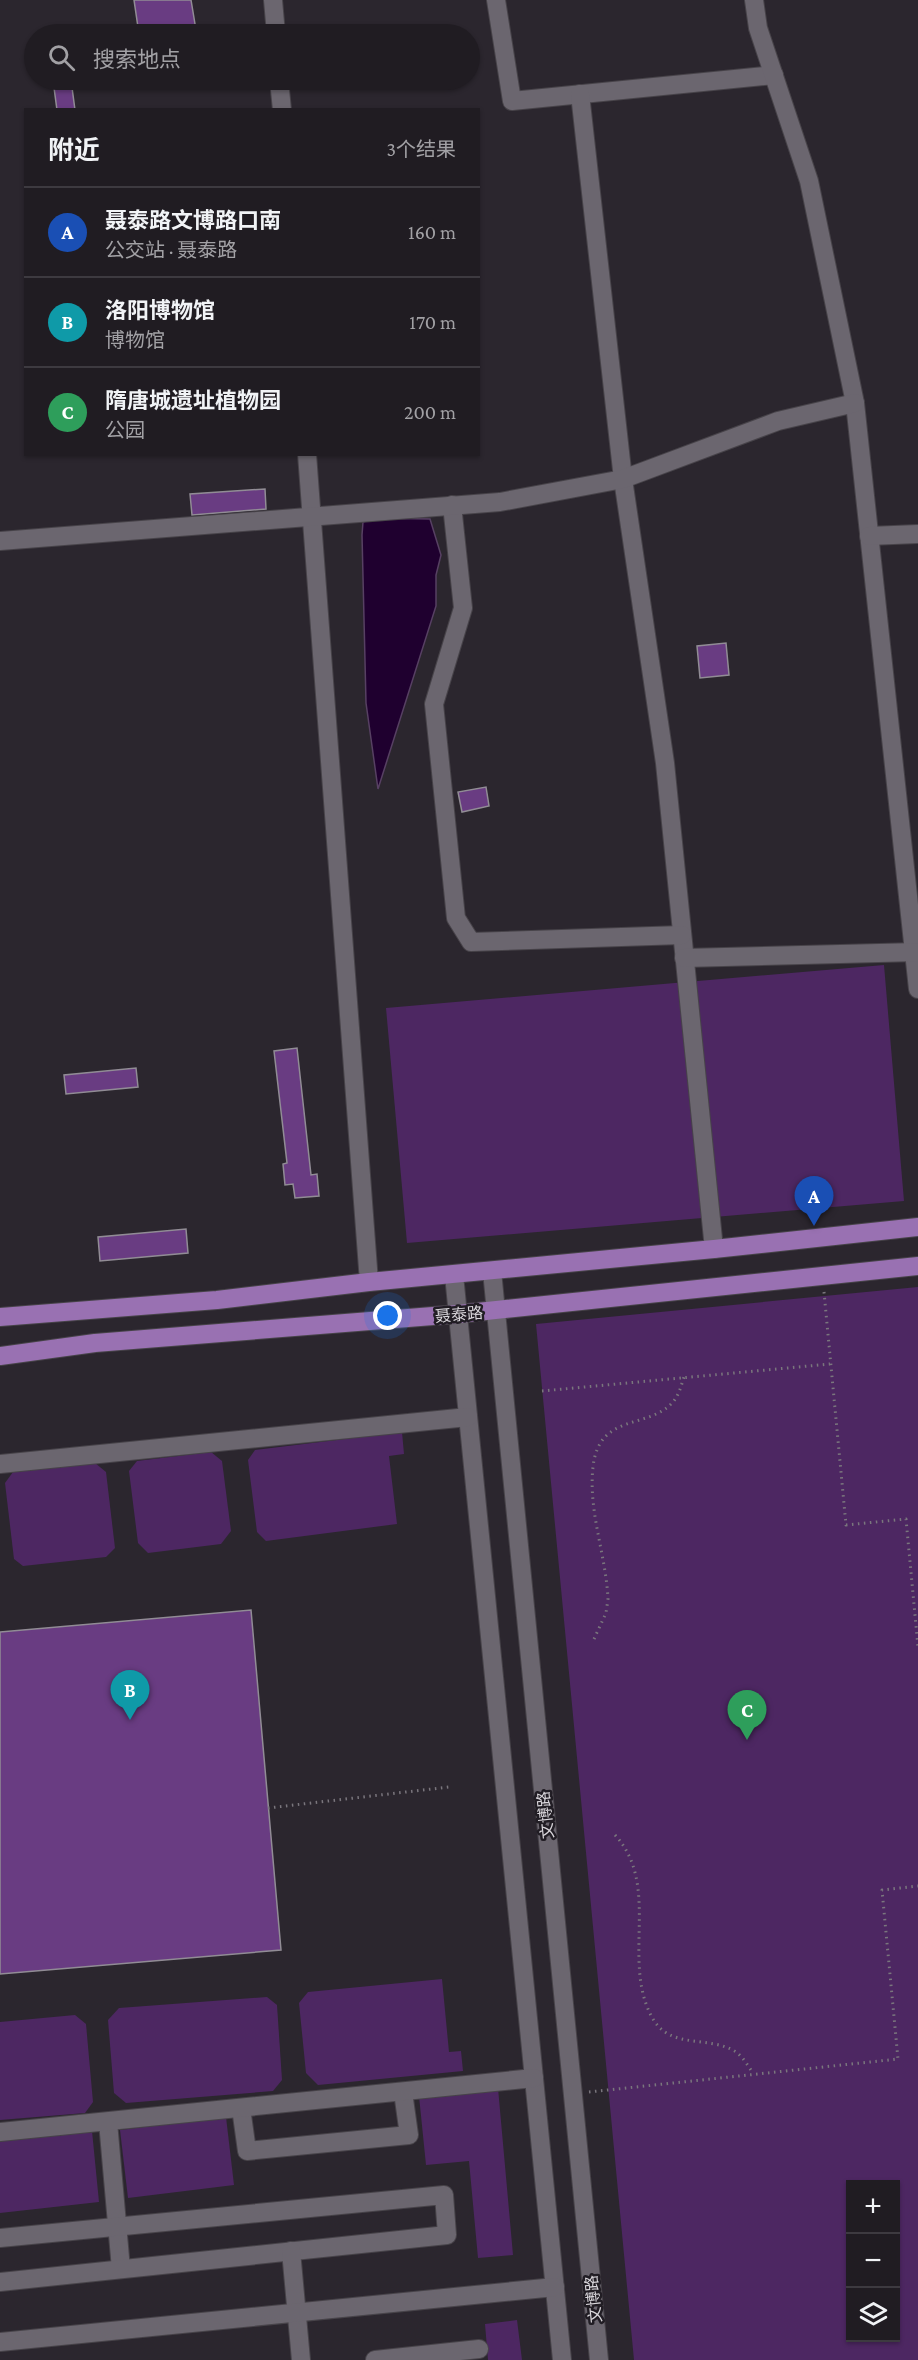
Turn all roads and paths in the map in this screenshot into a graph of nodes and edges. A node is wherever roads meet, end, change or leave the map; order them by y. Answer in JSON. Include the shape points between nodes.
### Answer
{"nodes":[{"id":1,"x":273,"y":0,"type":"edge"},
{"id":2,"x":496,"y":0,"type":"edge"},
{"id":3,"x":754,"y":0,"type":"edge"},
{"id":4,"x":275,"y":24,"type":"edge"},
{"id":5,"x":774,"y":75,"type":"junction"},
{"id":6,"x":280,"y":90,"type":"edge"},
{"id":7,"x":580,"y":94,"type":"junction"},
{"id":8,"x":282,"y":108,"type":"edge"},
{"id":9,"x":855,"y":403,"type":"junction"},
{"id":10,"x":307,"y":456,"type":"edge"},
{"id":11,"x":623,"y":479,"type":"junction"},
{"id":12,"x":452,"y":505,"type":"junction"},
{"id":13,"x":312,"y":517,"type":"junction"},
{"id":14,"x":918,"y":534,"type":"edge"},
{"id":15,"x":870,"y":536,"type":"junction"},
{"id":16,"x":0,"y":541,"type":"edge"},
{"id":17,"x":682,"y":935,"type":"junction"},
{"id":18,"x":917,"y":952,"type":"edge"},
{"id":19,"x":684,"y":958,"type":"junction"},
{"id":20,"x":918,"y":989,"type":"edge"},
{"id":21,"x":918,"y":1227,"type":"edge"},
{"id":22,"x":714,"y":1249,"type":"junction"},
{"id":23,"x":918,"y":1266,"type":"edge"},
{"id":24,"x":492,"y":1271,"type":"junction"},
{"id":25,"x":454,"y":1275,"type":"junction"},
{"id":26,"x":822,"y":1276,"type":"junction"},
{"id":27,"x":369,"y":1282,"type":"junction"},
{"id":28,"x":496,"y":1310,"type":"junction"},
{"id":29,"x":458,"y":1314,"type":"junction"},
{"id":30,"x":0,"y":1317,"type":"edge"},
{"id":31,"x":0,"y":1356,"type":"edge"},
{"id":32,"x":831,"y":1364,"type":"junction"},
{"id":33,"x":684,"y":1377,"type":"junction"},
{"id":34,"x":542,"y":1391,"type":"dead end"},
{"id":35,"x":468,"y":1417,"type":"junction"},
{"id":36,"x":0,"y":1464,"type":"edge"},
{"id":37,"x":594,"y":1639,"type":"dead end"},
{"id":38,"x":918,"y":1647,"type":"edge"},
{"id":39,"x":449,"y":1787,"type":"dead end"},
{"id":40,"x":268,"y":1808,"type":"dead end"},
{"id":41,"x":615,"y":1835,"type":"dead end"},
{"id":42,"x":918,"y":1886,"type":"edge"},
{"id":43,"x":753,"y":2073,"type":"junction"},
{"id":44,"x":534,"y":2078,"type":"junction"},
{"id":45,"x":403,"y":2092,"type":"junction"},
{"id":46,"x":573,"y":2094,"type":"junction"},
{"id":47,"x":241,"y":2108,"type":"junction"},
{"id":48,"x":108,"y":2122,"type":"junction"},
{"id":49,"x":0,"y":2132,"type":"edge"},
{"id":50,"x":117,"y":2226,"type":"junction"},
{"id":51,"x":0,"y":2238,"type":"edge"},
{"id":52,"x":291,"y":2251,"type":"junction"},
{"id":53,"x":121,"y":2269,"type":"junction"},
{"id":54,"x":0,"y":2282,"type":"edge"},
{"id":55,"x":555,"y":2287,"type":"junction"},
{"id":56,"x":297,"y":2313,"type":"junction"},
{"id":57,"x":0,"y":2342,"type":"edge"},
{"id":58,"x":479,"y":2349,"type":"dead end"},
{"id":59,"x":301,"y":2360,"type":"edge"},
{"id":60,"x":375,"y":2360,"type":"edge"},
{"id":61,"x":562,"y":2360,"type":"edge"},
{"id":62,"x":599,"y":2360,"type":"edge"}],
"edges":[{"from":1,"to":4,"type":"street"},
{"from":2,"to":7,"type":"street","via":[[512,101]]},
{"from":3,"to":5,"type":"street","via":[[758,28]]},
{"from":5,"to":7,"type":"street"},
{"from":5,"to":9,"type":"street","via":[[809,181]]},
{"from":6,"to":8,"type":"street"},
{"from":7,"to":11,"type":"street"},
{"from":9,"to":11,"type":"street","via":[[778,421]]},
{"from":9,"to":15,"type":"street"},
{"from":10,"to":13,"type":"street"},
{"from":11,"to":12,"type":"street","via":[[500,502]]},
{"from":11,"to":17,"type":"street","via":[[664,763]]},
{"from":12,"to":13,"type":"street"},
{"from":12,"to":17,"type":"street","via":[[463,608],[434,704],[456,918],[471,942]]},
{"from":13,"to":16,"type":"street"},
{"from":13,"to":27,"type":"street"},
{"from":14,"to":15,"type":"street"},
{"from":15,"to":18,"type":"street"},
{"from":17,"to":19,"type":"street"},
{"from":18,"to":19,"type":"street"},
{"from":18,"to":20,"type":"street"},
{"from":19,"to":22,"type":"street"},
{"from":21,"to":22,"type":"main road"},
{"from":22,"to":24,"type":"main road"},
{"from":23,"to":26,"type":"main road","name":"聂泰路"},
{"from":24,"to":25,"type":"main road"},
{"from":24,"to":28,"type":"street","name":"文博路"},
{"from":25,"to":27,"type":"main road"},
{"from":25,"to":29,"type":"street"},
{"from":26,"to":28,"type":"main road","name":"聂泰路"},
{"from":26,"to":32,"type":"path"},
{"from":27,"to":30,"type":"main road","via":[[217,1300]]},
{"from":28,"to":29,"type":"main road","name":"聂泰路"},
{"from":28,"to":46,"type":"street","name":"文博路"},
{"from":29,"to":31,"type":"main road","name":"聂泰路","via":[[95,1343]]},
{"from":29,"to":35,"type":"street"},
{"from":32,"to":33,"type":"path"},
{"from":32,"to":38,"type":"path","via":[[846,1525],[906,1519]]},
{"from":33,"to":34,"type":"path"},
{"from":33,"to":37,"type":"path","via":[[672,1404],[617,1428],[598,1448],[593,1490],[608,1599]]},
{"from":35,"to":36,"type":"street"},
{"from":35,"to":44,"type":"street"},
{"from":39,"to":40,"type":"path"},
{"from":41,"to":43,"type":"path","via":[[637,1872],[642,1982],[654,2022],[668,2034],[686,2041],[716,2044],[735,2052]]},
{"from":42,"to":43,"type":"path","via":[[882,1890],[898,2059]]},
{"from":43,"to":46,"type":"path"},
{"from":44,"to":45,"type":"street"},
{"from":44,"to":55,"type":"street"},
{"from":45,"to":47,"type":"street"},
{"from":45,"to":47,"type":"street","via":[[409,2135],[247,2151]]},
{"from":46,"to":62,"type":"street","name":"文博路"},
{"from":47,"to":48,"type":"street"},
{"from":48,"to":49,"type":"street"},
{"from":48,"to":50,"type":"street"},
{"from":50,"to":51,"type":"street"},
{"from":50,"to":52,"type":"street","via":[[444,2195],[447,2235]]},
{"from":50,"to":53,"type":"street"},
{"from":52,"to":53,"type":"street"},
{"from":52,"to":56,"type":"street"},
{"from":53,"to":54,"type":"street"},
{"from":55,"to":56,"type":"street"},
{"from":55,"to":61,"type":"street"},
{"from":56,"to":57,"type":"street"},
{"from":56,"to":59,"type":"street"},
{"from":58,"to":60,"type":"street"}]}
